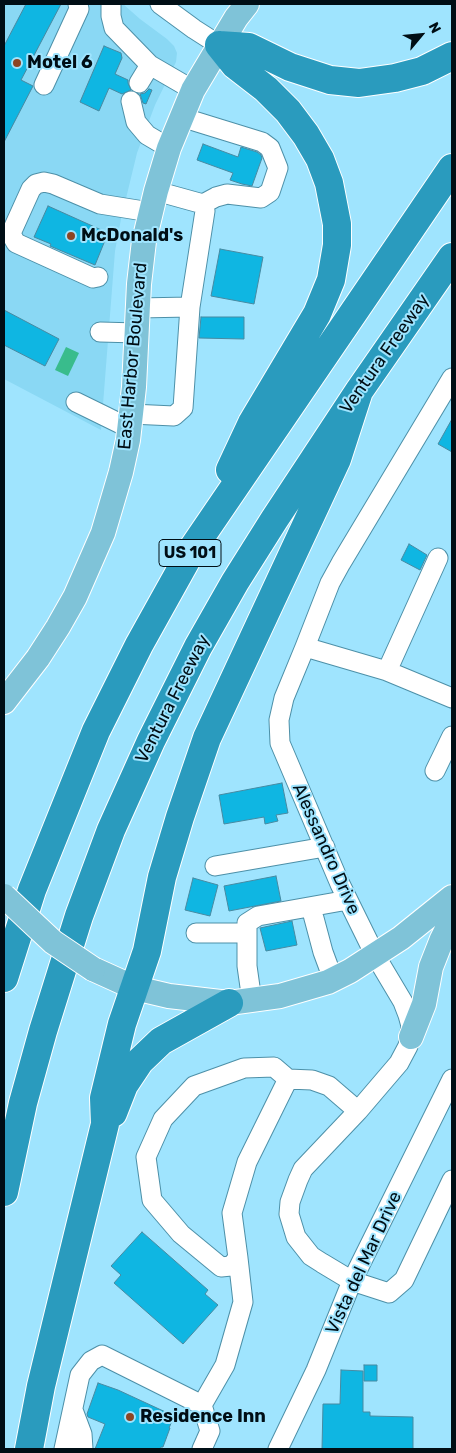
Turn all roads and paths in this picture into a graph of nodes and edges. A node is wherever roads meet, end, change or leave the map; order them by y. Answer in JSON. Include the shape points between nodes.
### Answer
{"nodes":[{"id":1,"x":78,"y":4,"type":"edge"},
{"id":2,"x":112,"y":4,"type":"edge"},
{"id":3,"x":247,"y":4,"type":"edge"},
{"id":4,"x":167,"y":6,"type":"edge"},
{"id":5,"x":219,"y":45,"type":"junction"},
{"id":6,"x":452,"y":56,"type":"edge"},
{"id":7,"x":150,"y":65,"type":"junction"},
{"id":8,"x":139,"y":83,"type":"dead end"},
{"id":9,"x":44,"y":85,"type":"dead end"},
{"id":10,"x":193,"y":90,"type":"junction"},
{"id":11,"x":131,"y":101,"type":"dead end"},
{"id":12,"x":181,"y":117,"type":"junction"},
{"id":13,"x":169,"y":148,"type":"junction"},
{"id":14,"x":452,"y":168,"type":"edge"},
{"id":15,"x":153,"y":201,"type":"junction"},
{"id":16,"x":203,"y":204,"type":"junction"},
{"id":17,"x":452,"y":257,"type":"edge"},
{"id":18,"x":98,"y":277,"type":"dead end"},
{"id":19,"x":190,"y":307,"type":"junction"},
{"id":20,"x":138,"y":308,"type":"junction"},
{"id":21,"x":100,"y":332,"type":"dead end"},
{"id":22,"x":136,"y":332,"type":"junction"},
{"id":23,"x":452,"y":378,"type":"edge"},
{"id":24,"x":359,"y":391,"type":"junction"},
{"id":25,"x":76,"y":402,"type":"dead end"},
{"id":26,"x":130,"y":421,"type":"junction"},
{"id":27,"x":193,"y":548,"type":"junction"},
{"id":28,"x":438,"y":558,"type":"dead end"},
{"id":29,"x":305,"y":647,"type":"junction"},
{"id":30,"x":387,"y":671,"type":"junction"},
{"id":31,"x":452,"y":698,"type":"edge"},
{"id":32,"x":4,"y":702,"type":"edge"},
{"id":33,"x":452,"y":736,"type":"edge"},
{"id":34,"x":435,"y":771,"type":"dead end"},
{"id":35,"x":325,"y":847,"type":"junction"},
{"id":36,"x":215,"y":866,"type":"dead end"},
{"id":37,"x":4,"y":896,"type":"edge"},
{"id":38,"x":452,"y":897,"type":"edge"},
{"id":39,"x":348,"y":900,"type":"junction"},
{"id":40,"x":311,"y":907,"type":"junction"},
{"id":41,"x":452,"y":920,"type":"edge"},
{"id":42,"x":246,"y":933,"type":"junction"},
{"id":43,"x":196,"y":934,"type":"dead end"},
{"id":44,"x":375,"y":955,"type":"junction"},
{"id":45,"x":4,"y":978,"type":"edge"},
{"id":46,"x":333,"y":979,"type":"junction"},
{"id":47,"x":135,"y":988,"type":"junction"},
{"id":48,"x":240,"y":1002,"type":"junction"},
{"id":49,"x":411,"y":1037,"type":"junction"},
{"id":50,"x":288,"y":1079,"type":"junction"},
{"id":51,"x":452,"y":1079,"type":"edge"},
{"id":52,"x":358,"y":1111,"type":"junction"},
{"id":53,"x":104,"y":1124,"type":"junction"},
{"id":54,"x":452,"y":1180,"type":"edge"},
{"id":55,"x":4,"y":1192,"type":"edge"},
{"id":56,"x":238,"y":1258,"type":"junction"},
{"id":57,"x":352,"y":1281,"type":"junction"},
{"id":58,"x":202,"y":1405,"type":"junction"},
{"id":59,"x":73,"y":1410,"type":"junction"},
{"id":60,"x":29,"y":1449,"type":"edge"},
{"id":61,"x":64,"y":1449,"type":"edge"},
{"id":62,"x":83,"y":1449,"type":"edge"},
{"id":63,"x":202,"y":1449,"type":"edge"},
{"id":64,"x":278,"y":1449,"type":"edge"}],
"edges":[{"from":1,"to":9,"type":"street"},
{"from":2,"to":7,"type":"street","via":[[114,28]]},
{"from":3,"to":5,"type":"main road","name":"East Harbor Boulevard"},
{"from":4,"to":5,"type":"street"},
{"from":5,"to":6,"type":"highway","via":[[249,47],[298,70],[330,80],[359,83],[422,71]]},
{"from":5,"to":10,"type":"main road","name":"East Harbor Boulevard"},
{"from":5,"to":27,"type":"highway","via":[[235,65],[288,111],[320,159],[335,207],[337,245],[331,280],[318,314],[252,423]]},
{"from":7,"to":8,"type":"street"},
{"from":7,"to":10,"type":"street"},
{"from":10,"to":12,"type":"main road","name":"East Harbor Boulevard"},
{"from":11,"to":13,"type":"street","via":[[136,122],[146,135]]},
{"from":12,"to":13,"type":"main road","name":"East Harbor Boulevard"},
{"from":12,"to":16,"type":"street","via":[[262,142],[270,148],[278,168],[270,192],[261,198],[227,194]]},
{"from":13,"to":15,"type":"main road","name":"East Harbor Boulevard"},
{"from":14,"to":27,"type":"highway","number":"US 101"},
{"from":15,"to":16,"type":"street"},
{"from":15,"to":18,"type":"street","via":[[100,204],[44,182],[31,189],[12,231],[16,243],[93,278]]},
{"from":15,"to":20,"type":"main road","name":"East Harbor Boulevard","via":[[144,241]]},
{"from":16,"to":19,"type":"street","via":[[204,223]]},
{"from":17,"to":24,"type":"highway","name":"Ventura Freeway","number":"US 101"},
{"from":19,"to":20,"type":"street"},
{"from":19,"to":26,"type":"street","via":[[183,408],[174,416]]},
{"from":20,"to":22,"type":"main road","name":"East Harbor Boulevard"},
{"from":21,"to":22,"type":"street"},
{"from":22,"to":26,"type":"main road","name":"East Harbor Boulevard"},
{"from":23,"to":29,"type":"street","name":"Alessandro Drive","via":[[330,583]]},
{"from":24,"to":47,"type":"highway","via":[[337,459],[208,738],[162,877],[147,951]]},
{"from":24,"to":55,"type":"highway","name":"Ventura Freeway","number":"US 101","via":[[235,582],[198,647],[111,830],[79,916],[43,1032]]},
{"from":25,"to":26,"type":"street"},
{"from":26,"to":32,"type":"main road","name":"East Harbor Boulevard","via":[[113,503],[90,565],[58,627]]},
{"from":27,"to":45,"type":"highway","number":"US 101","via":[[96,731],[32,890]]},
{"from":28,"to":30,"type":"street"},
{"from":29,"to":30,"type":"street"},
{"from":29,"to":35,"type":"street","name":"Alessandro Drive","via":[[284,698],[279,720],[280,743]]},
{"from":30,"to":31,"type":"street"},
{"from":33,"to":34,"type":"street"},
{"from":35,"to":36,"type":"street"},
{"from":35,"to":39,"type":"street","name":"Alessandro Drive"},
{"from":37,"to":47,"type":"main road","bridge":true,"via":[[54,942],[104,975]]},
{"from":38,"to":44,"type":"main road"},
{"from":39,"to":40,"type":"street"},
{"from":39,"to":44,"type":"street","name":"Alessandro Drive"},
{"from":40,"to":42,"type":"street","via":[[258,916],[247,923]]},
{"from":40,"to":46,"type":"street","via":[[322,952]]},
{"from":41,"to":49,"type":"main road","via":[[430,967],[424,1004]]},
{"from":42,"to":43,"type":"street"},
{"from":42,"to":48,"type":"street","via":[[247,966]]},
{"from":44,"to":46,"type":"main road"},
{"from":44,"to":49,"type":"street","name":"Alessandro Drive","via":[[408,1015]]},
{"from":46,"to":48,"type":"main road","via":[[290,994]]},
{"from":47,"to":48,"type":"main road","via":[[170,996]]},
{"from":47,"to":53,"type":"highway","via":[[122,1024],[104,1098]]},
{"from":48,"to":53,"type":"highway","via":[[161,1041],[140,1061],[124,1086],[115,1110]]},
{"from":49,"to":52,"type":"street","via":[[400,1063]]},
{"from":50,"to":52,"type":"street","via":[[312,1080],[329,1086]]},
{"from":50,"to":56,"type":"street","via":[[247,1162],[232,1213]]},
{"from":50,"to":56,"type":"street","via":[[274,1067],[244,1068],[194,1086],[163,1119],[146,1157],[152,1200],[181,1234],[221,1266],[231,1266]]},
{"from":51,"to":57,"type":"street","name":"Vista del Mar Drive"},
{"from":52,"to":57,"type":"street","via":[[303,1170],[289,1214],[296,1237],[303,1247]]},
{"from":53,"to":60,"type":"highway"},
{"from":54,"to":57,"type":"street","via":[[404,1280],[389,1293]]},
{"from":56,"to":58,"type":"street","via":[[243,1302],[225,1365]]},
{"from":57,"to":64,"type":"street","name":"Vista del Mar Drive","via":[[316,1370]]},
{"from":58,"to":59,"type":"street","via":[[102,1355],[91,1360],[80,1375]]},
{"from":58,"to":63,"type":"street","via":[[210,1431]]},
{"from":59,"to":61,"type":"street"},
{"from":59,"to":62,"type":"street","via":[[82,1434]]}]}
